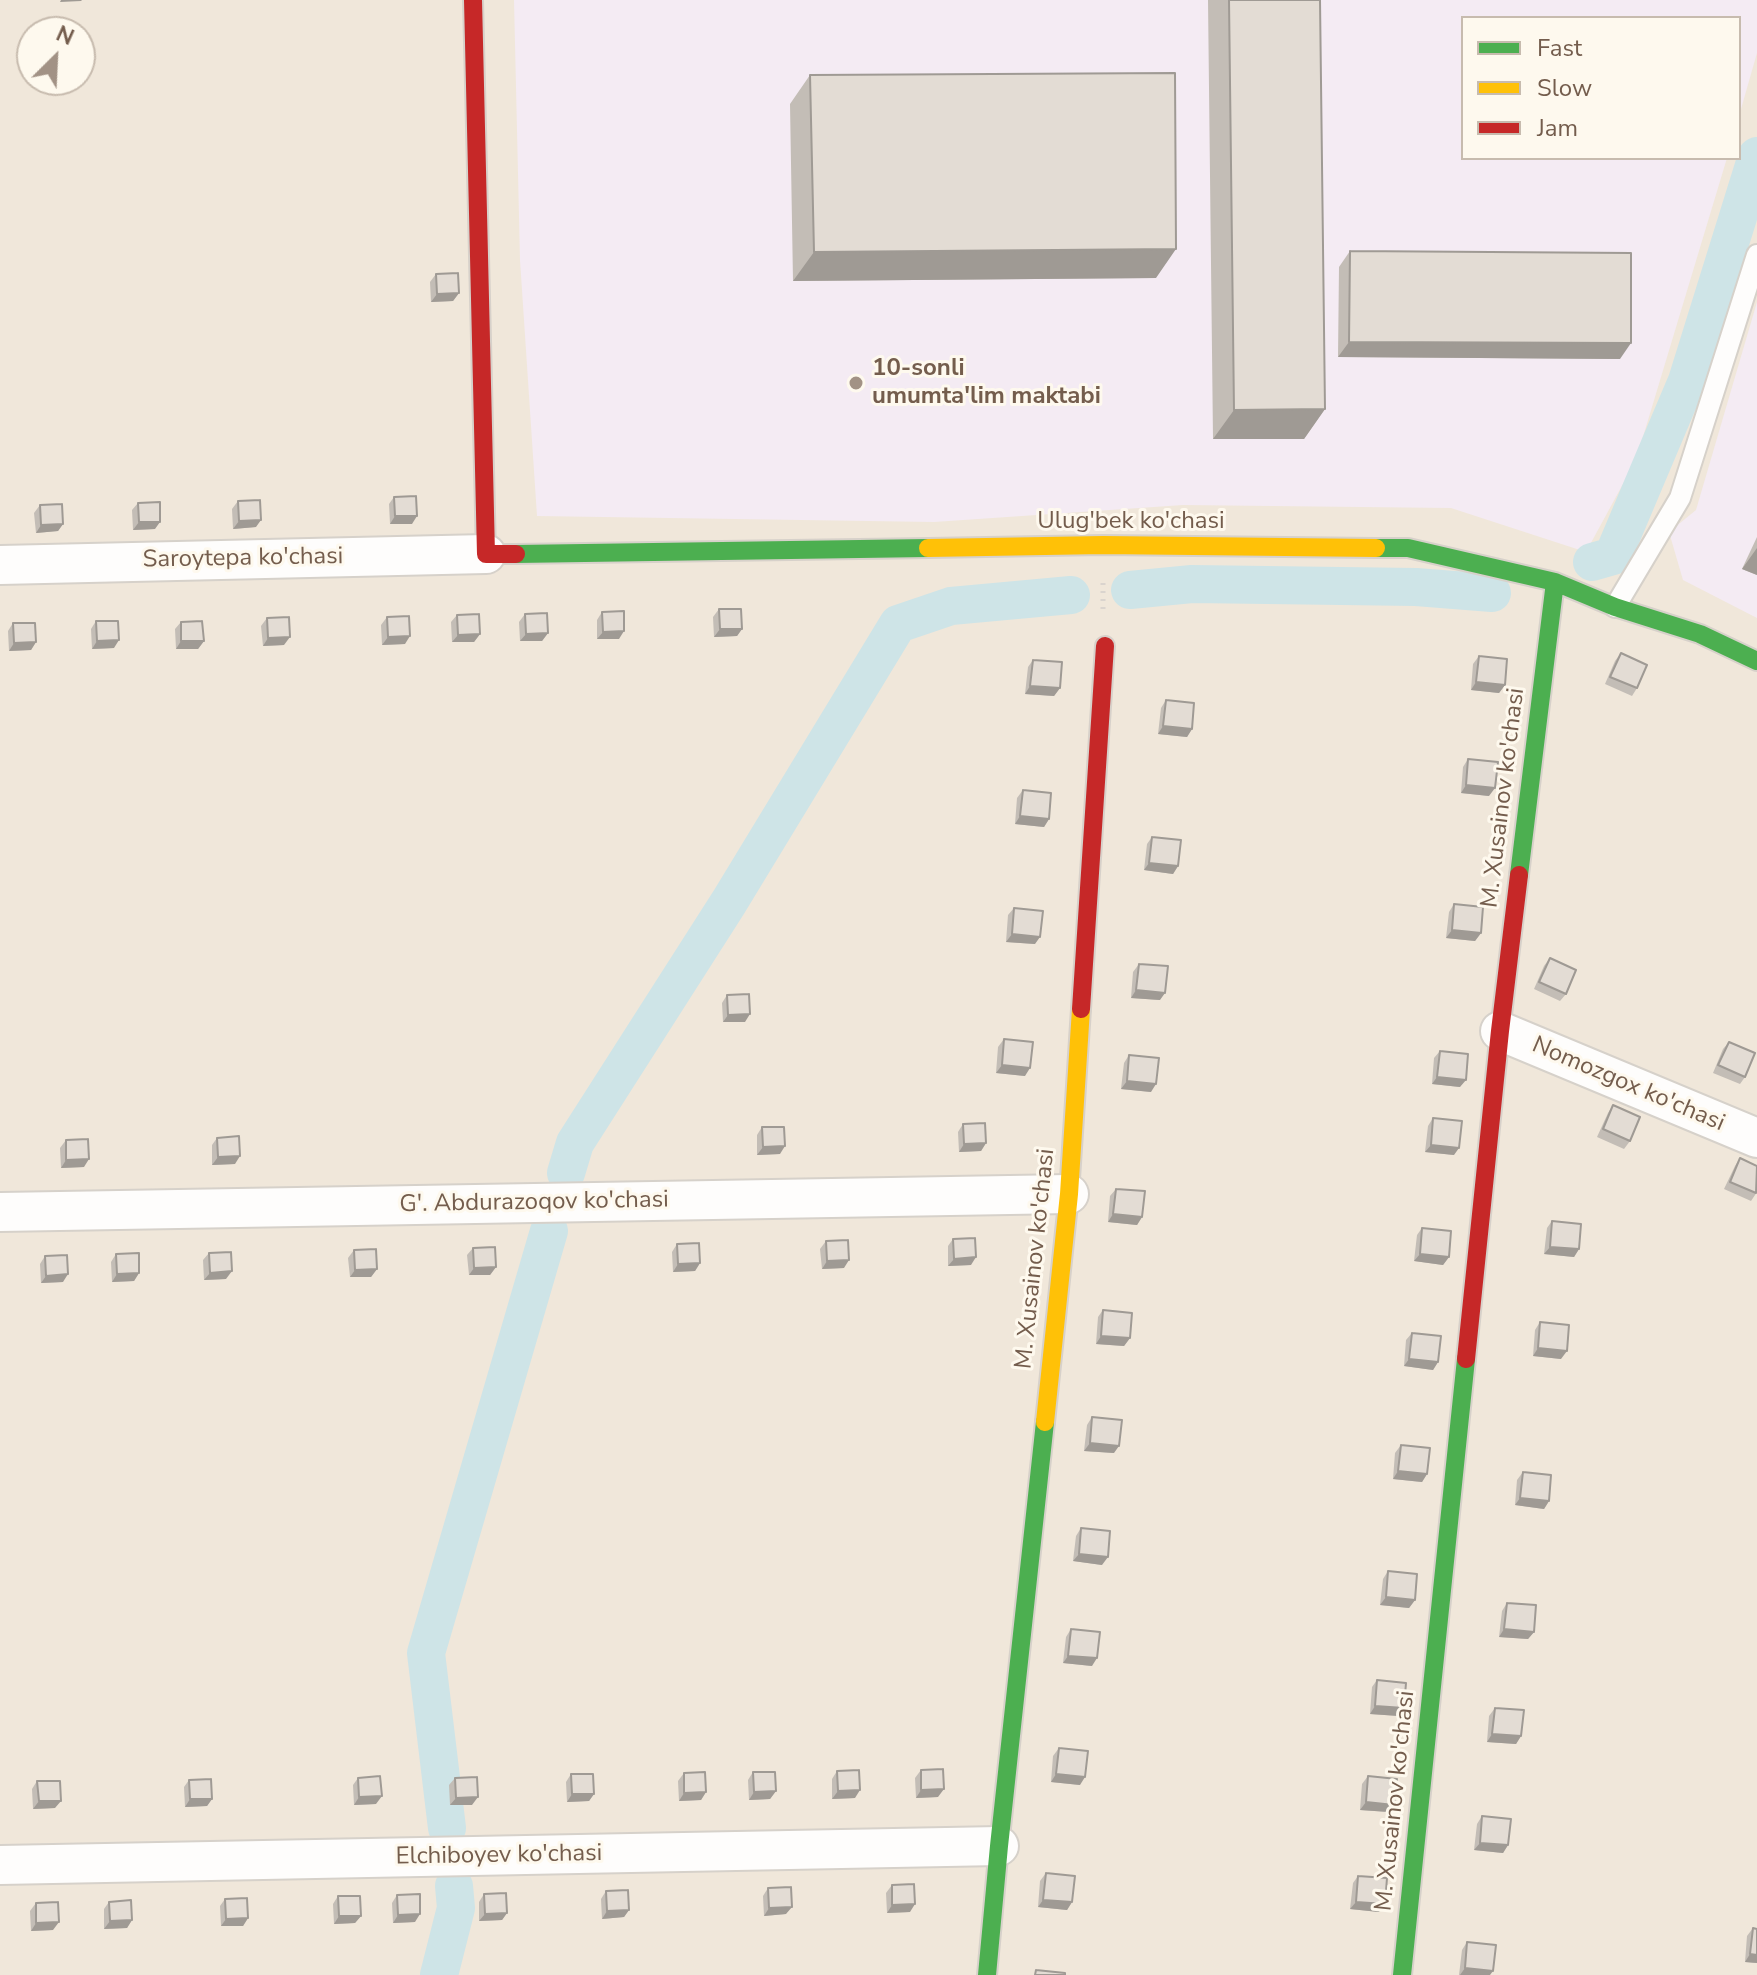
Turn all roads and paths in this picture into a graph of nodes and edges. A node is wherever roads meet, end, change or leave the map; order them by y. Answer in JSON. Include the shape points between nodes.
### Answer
{"nodes":[{"id":1,"x":473,"y":0,"type":"edge"},
{"id":2,"x":1757,"y":255,"type":"edge"},
{"id":3,"x":1103,"y":545,"type":"junction"},
{"id":4,"x":486,"y":554,"type":"junction"},
{"id":5,"x":0,"y":565,"type":"edge"},
{"id":6,"x":1555,"y":582,"type":"junction"},
{"id":7,"x":1615,"y":607,"type":"junction"},
{"id":8,"x":1105,"y":646,"type":"joint"},
{"id":9,"x":1757,"y":661,"type":"edge"},
{"id":10,"x":1500,"y":1031,"type":"junction"},
{"id":11,"x":1757,"y":1138,"type":"edge"},
{"id":12,"x":1069,"y":1194,"type":"junction"},
{"id":13,"x":0,"y":1212,"type":"edge"},
{"id":14,"x":999,"y":1846,"type":"junction"},
{"id":15,"x":0,"y":1865,"type":"edge"},
{"id":16,"x":987,"y":1975,"type":"edge"},
{"id":17,"x":1402,"y":1975,"type":"edge"}],
"edges":[{"from":1,"to":4,"type":"street"},
{"from":2,"to":7,"type":"lane","via":[[1680,498]]},
{"from":3,"to":4,"type":"street","name":"Ulug'bek ko'chasi"},
{"from":3,"to":6,"type":"street","name":"Ulug'bek ko'chasi","via":[[1408,548]]},
{"from":3,"to":8,"type":"path"},
{"from":4,"to":5,"type":"street","name":"Saroytepa ko'chasi"},
{"from":6,"to":7,"type":"street","name":"Ulug'bek ko'chasi"},
{"from":6,"to":10,"type":"street","name":"M. Xusainov ko'chasi"},
{"from":7,"to":9,"type":"street","name":"Ulug'bek ko'chasi","via":[[1700,634]]},
{"from":8,"to":12,"type":"street","name":"M. Xusainov ko'chasi"},
{"from":10,"to":11,"type":"street","name":"Nomozgox ko'chasi"},
{"from":10,"to":17,"type":"street","name":"M. Xusainov ko'chasi"},
{"from":12,"to":13,"type":"street","name":"G'. Abdurazoqov ko'chasi"},
{"from":12,"to":14,"type":"street","name":"M. Xusainov ko'chasi"},
{"from":14,"to":15,"type":"street","name":"Elchiboyev ko'chasi"},
{"from":14,"to":16,"type":"street","name":"M. Xusainov ko'chasi"}]}
